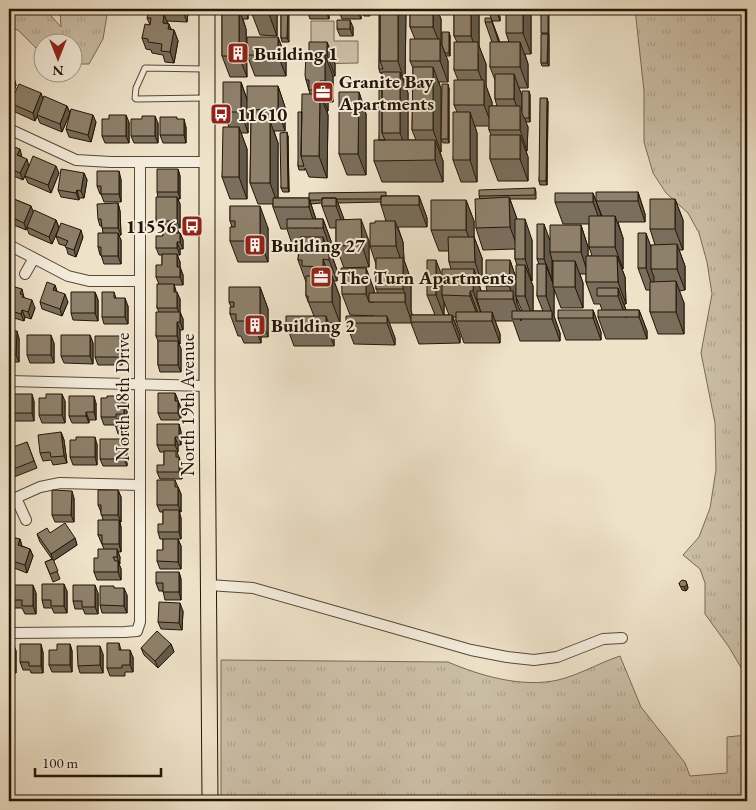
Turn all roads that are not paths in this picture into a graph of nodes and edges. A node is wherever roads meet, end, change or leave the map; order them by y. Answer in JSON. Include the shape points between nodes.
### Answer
{"nodes":[{"id":1,"x":207,"y":9,"type":"edge"},
{"id":2,"x":207,"y":69,"type":"junction"},
{"id":3,"x":208,"y":98,"type":"junction"},
{"id":4,"x":9,"y":129,"type":"edge"},
{"id":5,"x":140,"y":162,"type":"junction"},
{"id":6,"x":208,"y":162,"type":"junction"},
{"id":7,"x":9,"y":244,"type":"edge"},
{"id":8,"x":34,"y":258,"type":"junction"},
{"id":9,"x":25,"y":274,"type":"dead end"},
{"id":10,"x":140,"y":281,"type":"junction"},
{"id":11,"x":9,"y":380,"type":"edge"},
{"id":12,"x":140,"y":385,"type":"junction"},
{"id":13,"x":207,"y":386,"type":"junction"},
{"id":14,"x":140,"y":485,"type":"junction"},
{"id":15,"x":12,"y":499,"type":"edge"},
{"id":16,"x":26,"y":520,"type":"dead end"},
{"id":17,"x":208,"y":586,"type":"junction"},
{"id":18,"x":9,"y":633,"type":"edge"},
{"id":19,"x":622,"y":638,"type":"dead end"},
{"id":20,"x":210,"y":801,"type":"edge"}],
"edges":[{"from":1,"to":2,"type":"main road","name":"North 19th Avenue"},
{"from":2,"to":3,"type":"main road","name":"North 19th Avenue"},
{"from":2,"to":3,"type":"lane","via":[[145,68],[135,98]]},
{"from":3,"to":6,"type":"main road","name":"North 19th Avenue"},
{"from":4,"to":5,"type":"street","via":[[76,160]]},
{"from":5,"to":6,"type":"street"},
{"from":5,"to":10,"type":"street","name":"North 18th Drive"},
{"from":6,"to":13,"type":"main road","name":"North 19th Avenue"},
{"from":7,"to":8,"type":"street"},
{"from":8,"to":9,"type":"street"},
{"from":8,"to":10,"type":"street","via":[[68,276],[88,281]]},
{"from":10,"to":12,"type":"street","name":"North 18th Drive"},
{"from":11,"to":12,"type":"street"},
{"from":12,"to":13,"type":"street"},
{"from":12,"to":14,"type":"street","name":"North 18th Drive"},
{"from":13,"to":17,"type":"main road","name":"North 19th Avenue"},
{"from":14,"to":15,"type":"street","via":[[60,483],[40,487]]},
{"from":14,"to":18,"type":"street","name":"North 18th Drive","via":[[140,622],[137,631]]},
{"from":15,"to":16,"type":"street"},
{"from":17,"to":19,"type":"street","via":[[253,588],[471,650],[507,657],[534,660],[557,656],[603,639]]},
{"from":17,"to":20,"type":"main road","name":"North 19th Avenue"}]}
